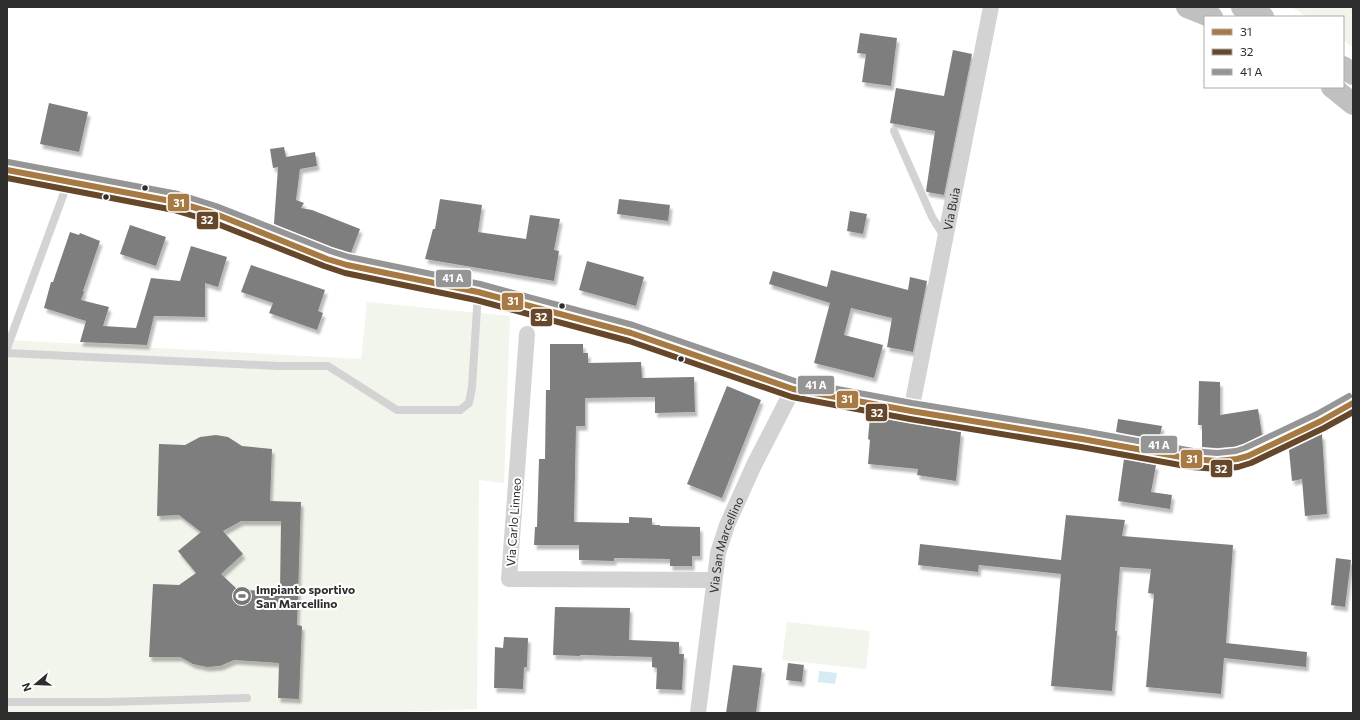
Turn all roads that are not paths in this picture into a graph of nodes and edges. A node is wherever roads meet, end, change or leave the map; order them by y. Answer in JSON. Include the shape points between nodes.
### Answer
{"nodes":[{"id":1,"x":991,"y":7,"type":"edge"},
{"id":2,"x":1187,"y":7,"type":"edge"},
{"id":3,"x":1242,"y":7,"type":"edge"},
{"id":4,"x":1210,"y":16,"type":"edge"},
{"id":5,"x":1261,"y":16,"type":"edge"},
{"id":6,"x":1344,"y":68,"type":"edge"},
{"id":7,"x":1353,"y":74,"type":"edge"},
{"id":8,"x":1333,"y":88,"type":"edge"},
{"id":9,"x":1353,"y":104,"type":"edge"},
{"id":10,"x":894,"y":131,"type":"dead end"},
{"id":11,"x":7,"y":170,"type":"edge"},
{"id":12,"x":68,"y":182,"type":"junction"},
{"id":13,"x":945,"y":238,"type":"junction"},
{"id":14,"x":478,"y":292,"type":"junction"},
{"id":15,"x":527,"y":334,"type":"dead end"},
{"id":16,"x":7,"y":348,"type":"edge"},
{"id":17,"x":7,"y":353,"type":"edge"},
{"id":18,"x":793,"y":389,"type":"junction"},
{"id":19,"x":1353,"y":403,"type":"edge"},
{"id":20,"x":911,"y":411,"type":"junction"},
{"id":21,"x":714,"y":580,"type":"junction"},
{"id":22,"x":247,"y":698,"type":"dead end"},
{"id":23,"x":7,"y":702,"type":"edge"},
{"id":24,"x":698,"y":713,"type":"edge"}],
"edges":[{"from":1,"to":13,"type":"street","name":"Via Buia"},
{"from":2,"to":4,"type":"highway"},
{"from":3,"to":5,"type":"highway"},
{"from":6,"to":7,"type":"highway"},
{"from":8,"to":9,"type":"highway"},
{"from":10,"to":13,"type":"lane","via":[[932,218]]},
{"from":11,"to":12,"type":"street"},
{"from":12,"to":14,"type":"street","via":[[176,202],[213,213],[347,265]]},
{"from":12,"to":16,"type":"lane"},
{"from":13,"to":20,"type":"street","name":"Via Buia"},
{"from":14,"to":17,"type":"lane","via":[[472,387],[469,403],[460,410],[398,410],[328,366]]},
{"from":14,"to":18,"type":"street","via":[[631,333]]},
{"from":15,"to":21,"type":"street","name":"Via Carlo Linneo","via":[[509,578]]},
{"from":18,"to":20,"type":"street"},
{"from":18,"to":21,"type":"street","name":"Via San Marcellino","via":[[727,525],[718,553]]},
{"from":19,"to":20,"type":"street","via":[[1248,456],[1217,461],[1192,459]]},
{"from":21,"to":24,"type":"street","name":"Via San Marcellino"},
{"from":22,"to":23,"type":"lane"}]}
